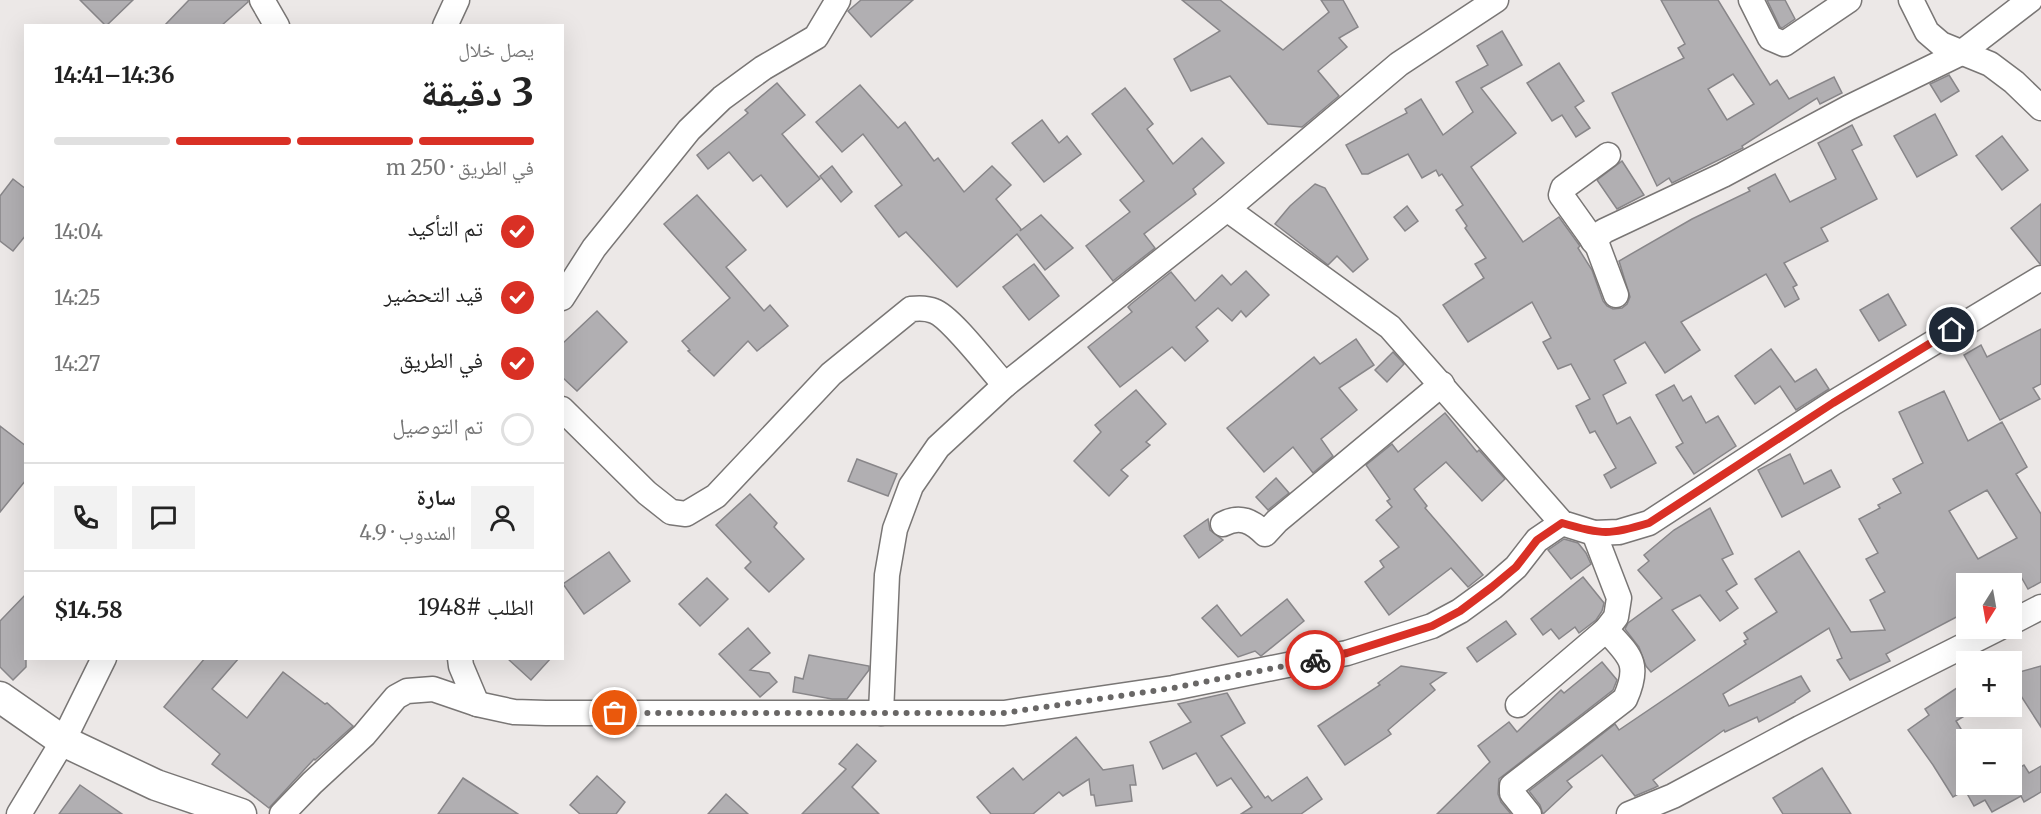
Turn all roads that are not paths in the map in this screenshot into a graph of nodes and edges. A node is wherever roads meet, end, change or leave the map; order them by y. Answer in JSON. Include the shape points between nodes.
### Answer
{"nodes":[{"id":1,"x":262,"y":0,"type":"edge"},
{"id":2,"x":458,"y":0,"type":"edge"},
{"id":3,"x":838,"y":0,"type":"edge"},
{"id":4,"x":1750,"y":0,"type":"edge"},
{"id":5,"x":1849,"y":0,"type":"edge"},
{"id":6,"x":1911,"y":0,"type":"edge"},
{"id":7,"x":2030,"y":0,"type":"edge"},
{"id":8,"x":1481,"y":3,"type":"edge"},
{"id":9,"x":276,"y":24,"type":"edge"},
{"id":10,"x":446,"y":24,"type":"edge"},
{"id":11,"x":1960,"y":53,"type":"junction"},
{"id":12,"x":2041,"y":108,"type":"edge"},
{"id":13,"x":1608,"y":155,"type":"dead end"},
{"id":14,"x":1227,"y":209,"type":"junction"},
{"id":15,"x":1593,"y":241,"type":"junction"},
{"id":16,"x":2041,"y":278,"type":"edge"},
{"id":17,"x":564,"y":295,"type":"edge"},
{"id":18,"x":1616,"y":296,"type":"dead end"},
{"id":19,"x":1442,"y":384,"type":"junction"},
{"id":20,"x":1005,"y":385,"type":"junction"},
{"id":21,"x":564,"y":411,"type":"edge"},
{"id":22,"x":1562,"y":523,"type":"junction"},
{"id":23,"x":1222,"y":524,"type":"dead end"},
{"id":24,"x":1594,"y":533,"type":"junction"},
{"id":25,"x":2041,"y":607,"type":"edge"},
{"id":26,"x":2022,"y":617,"type":"edge"},
{"id":27,"x":1606,"y":630,"type":"junction"},
{"id":28,"x":1977,"y":639,"type":"edge"},
{"id":29,"x":103,"y":660,"type":"edge"},
{"id":30,"x":460,"y":660,"type":"edge"},
{"id":31,"x":0,"y":697,"type":"edge"},
{"id":32,"x":477,"y":704,"type":"junction"},
{"id":33,"x":1518,"y":705,"type":"dead end"},
{"id":34,"x":881,"y":712,"type":"junction"},
{"id":35,"x":63,"y":741,"type":"junction"},
{"id":36,"x":19,"y":814,"type":"edge"},
{"id":37,"x":241,"y":814,"type":"edge"},
{"id":38,"x":282,"y":814,"type":"edge"},
{"id":39,"x":1529,"y":814,"type":"edge"},
{"id":40,"x":1629,"y":814,"type":"edge"}],
"edges":[{"from":1,"to":9,"type":"street"},
{"from":2,"to":10,"type":"street"},
{"from":3,"to":17,"type":"street","via":[[816,38],[763,68],[722,98],[689,130],[594,248]]},
{"from":4,"to":5,"type":"street","via":[[1770,38],[1784,44]]},
{"from":6,"to":11,"type":"street","via":[[1927,32]]},
{"from":7,"to":11,"type":"street"},
{"from":8,"to":14,"type":"street","via":[[1399,64]]},
{"from":11,"to":12,"type":"street","via":[[1990,64]]},
{"from":11,"to":15,"type":"street","via":[[1723,175],[1604,231]]},
{"from":13,"to":15,"type":"street","via":[[1563,188],[1561,195]]},
{"from":14,"to":19,"type":"street","via":[[1390,327]]},
{"from":14,"to":20,"type":"street"},
{"from":15,"to":18,"type":"street","via":[[1599,247]]},
{"from":16,"to":24,"type":"street","via":[[1833,403],[1649,523],[1619,532]]},
{"from":19,"to":22,"type":"street"},
{"from":19,"to":23,"type":"street","via":[[1265,534],[1255,524],[1240,520]]},
{"from":20,"to":21,"type":"street","via":[[948,320],[935,311],[911,309],[831,374],[716,496],[686,514],[671,513],[647,493]]},
{"from":20,"to":34,"type":"street","via":[[938,447],[911,486],[895,529],[887,575]]},
{"from":22,"to":24,"type":"street"},
{"from":22,"to":34,"type":"street","via":[[1537,540],[1516,567],[1460,611],[1432,626],[1347,653],[1173,688],[1004,713]]},
{"from":24,"to":27,"type":"street","via":[[1618,597],[1617,617]]},
{"from":25,"to":26,"type":"street"},
{"from":27,"to":33,"type":"street"},
{"from":27,"to":39,"type":"street","via":[[1632,664],[1632,685],[1625,699],[1512,786],[1512,793]]},
{"from":28,"to":40,"type":"street"},
{"from":29,"to":35,"type":"street"},
{"from":30,"to":32,"type":"street"},
{"from":31,"to":35,"type":"street"},
{"from":32,"to":34,"type":"street","via":[[514,712],[546,713]]},
{"from":32,"to":38,"type":"street","via":[[434,689],[407,691],[396,697],[364,735]]},
{"from":35,"to":36,"type":"street"},
{"from":35,"to":37,"type":"street","via":[[156,785]]}]}
